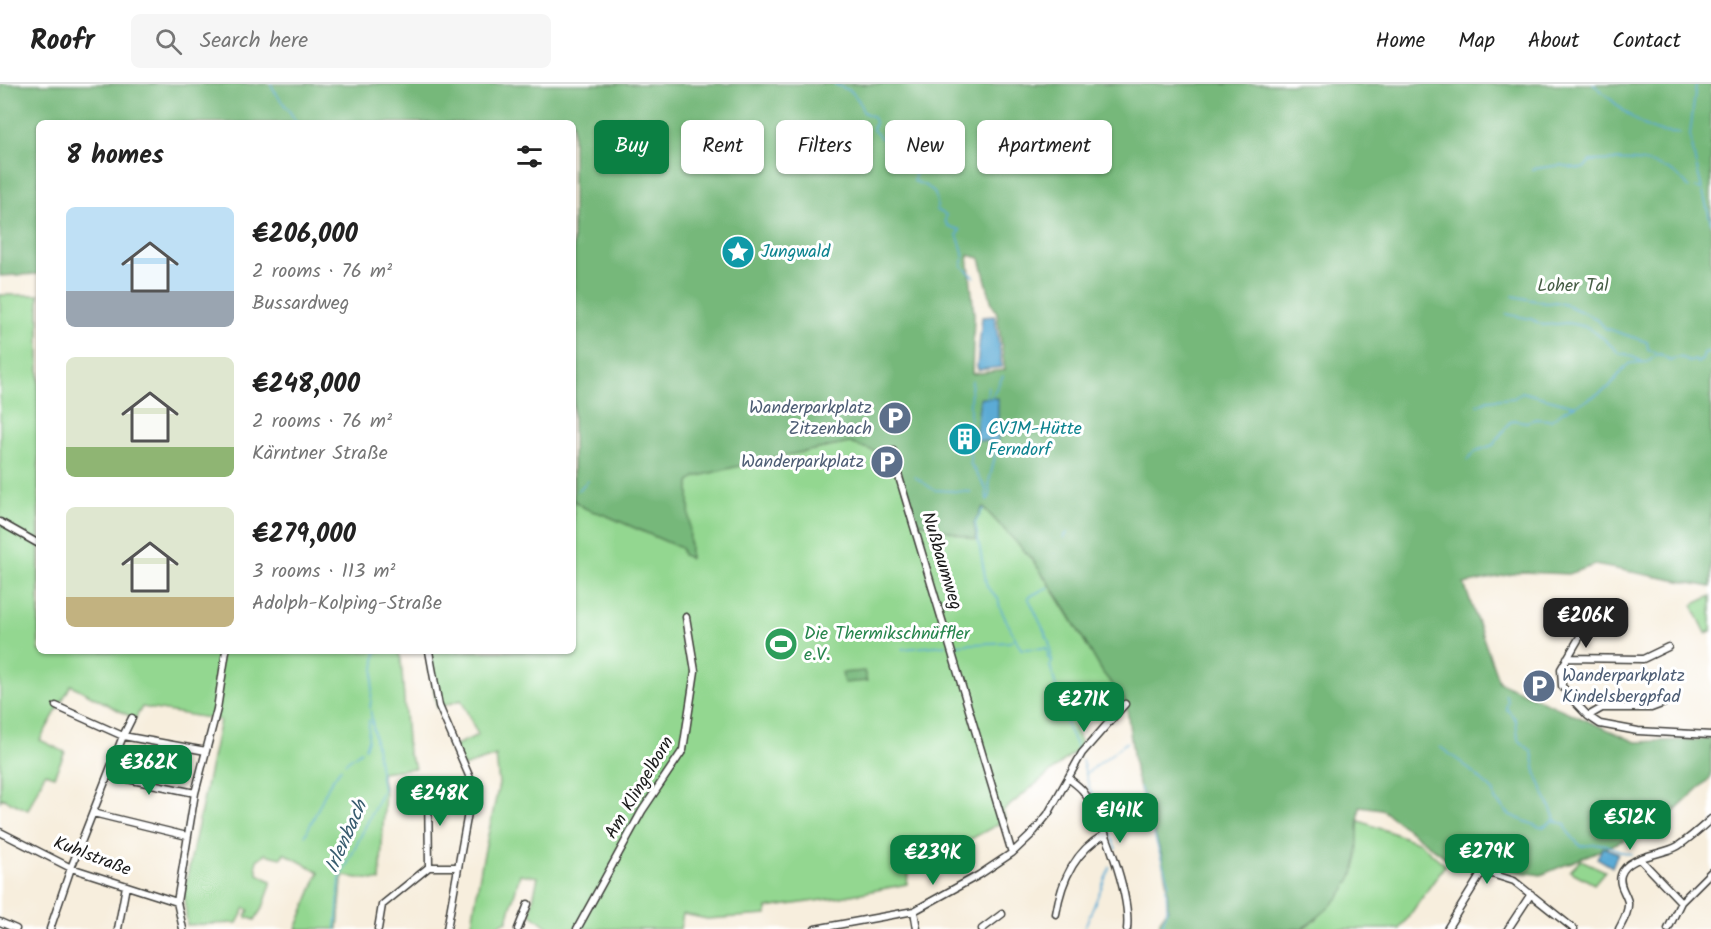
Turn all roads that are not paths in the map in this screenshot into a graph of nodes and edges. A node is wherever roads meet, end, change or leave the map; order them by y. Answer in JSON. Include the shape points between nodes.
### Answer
{"nodes":[{"id":1,"x":893,"y":451,"type":"dead end"},
{"id":2,"x":0,"y":522,"type":"edge"},
{"id":3,"x":36,"y":542,"type":"edge"},
{"id":4,"x":686,"y":617,"type":"dead end"},
{"id":5,"x":1585,"y":628,"type":"dead end"},
{"id":6,"x":1668,"y":647,"type":"dead end"},
{"id":7,"x":226,"y":654,"type":"edge"},
{"id":8,"x":430,"y":654,"type":"edge"},
{"id":9,"x":1567,"y":658,"type":"junction"},
{"id":10,"x":1667,"y":702,"type":"dead end"},
{"id":11,"x":1125,"y":704,"type":"dead end"},
{"id":12,"x":56,"y":706,"type":"dead end"},
{"id":13,"x":1588,"y":716,"type":"junction"},
{"id":14,"x":132,"y":718,"type":"dead end"},
{"id":15,"x":1711,"y":735,"type":"edge"},
{"id":16,"x":123,"y":736,"type":"junction"},
{"id":17,"x":206,"y":751,"type":"junction"},
{"id":18,"x":108,"y":775,"type":"junction"},
{"id":19,"x":1068,"y":778,"type":"junction"},
{"id":20,"x":473,"y":785,"type":"junction"},
{"id":21,"x":195,"y":793,"type":"junction"},
{"id":22,"x":93,"y":813,"type":"junction"},
{"id":23,"x":1711,"y":819,"type":"edge"},
{"id":24,"x":0,"y":832,"type":"edge"},
{"id":25,"x":187,"y":836,"type":"junction"},
{"id":26,"x":1104,"y":836,"type":"junction"},
{"id":27,"x":1012,"y":853,"type":"junction"},
{"id":28,"x":1640,"y":859,"type":"junction"},
{"id":29,"x":1451,"y":861,"type":"dead end"},
{"id":30,"x":429,"y":867,"type":"junction"},
{"id":31,"x":458,"y":867,"type":"junction"},
{"id":32,"x":71,"y":868,"type":"junction"},
{"id":33,"x":1483,"y":871,"type":"junction"},
{"id":34,"x":1711,"y":872,"type":"edge"},
{"id":35,"x":126,"y":886,"type":"junction"},
{"id":36,"x":1531,"y":894,"type":"junction"},
{"id":37,"x":177,"y":902,"type":"junction"},
{"id":38,"x":1681,"y":902,"type":"junction"},
{"id":39,"x":528,"y":904,"type":"dead end"},
{"id":40,"x":914,"y":911,"type":"junction"},
{"id":41,"x":1002,"y":914,"type":"dead end"},
{"id":42,"x":1056,"y":914,"type":"dead end"},
{"id":43,"x":0,"y":922,"type":"edge"},
{"id":44,"x":839,"y":927,"type":"edge"},
{"id":45,"x":16,"y":929,"type":"edge"},
{"id":46,"x":50,"y":929,"type":"edge"},
{"id":47,"x":118,"y":929,"type":"edge"},
{"id":48,"x":183,"y":929,"type":"edge"},
{"id":49,"x":378,"y":929,"type":"edge"},
{"id":50,"x":447,"y":929,"type":"edge"},
{"id":51,"x":518,"y":929,"type":"edge"},
{"id":52,"x":577,"y":929,"type":"edge"},
{"id":53,"x":814,"y":929,"type":"edge"},
{"id":54,"x":917,"y":929,"type":"edge"},
{"id":55,"x":982,"y":929,"type":"edge"},
{"id":56,"x":1126,"y":929,"type":"edge"},
{"id":57,"x":1447,"y":929,"type":"edge"},
{"id":58,"x":1508,"y":929,"type":"edge"},
{"id":59,"x":1574,"y":929,"type":"edge"},
{"id":60,"x":1619,"y":929,"type":"edge"},
{"id":61,"x":1668,"y":929,"type":"edge"}],
"edges":[{"from":1,"to":27,"type":"street","name":"Nußbaumweg"},
{"from":2,"to":3,"type":"street"},
{"from":4,"to":52,"type":"street","name":"Am Klingelborn","via":[[695,671],[683,750],[642,811]]},
{"from":5,"to":9,"type":"street"},
{"from":6,"to":9,"type":"street","via":[[1643,659]]},
{"from":7,"to":17,"type":"street"},
{"from":8,"to":20,"type":"street","via":[[439,706]]},
{"from":9,"to":13,"type":"street","via":[[1561,669],[1562,686]]},
{"from":10,"to":13,"type":"street","via":[[1651,708],[1602,708]]},
{"from":11,"to":19,"type":"street","via":[[1082,753]]},
{"from":12,"to":16,"type":"street"},
{"from":13,"to":15,"type":"street","via":[[1600,724],[1638,731]]},
{"from":14,"to":16,"type":"street"},
{"from":16,"to":17,"type":"street"},
{"from":16,"to":18,"type":"street"},
{"from":17,"to":21,"type":"street"},
{"from":18,"to":21,"type":"street"},
{"from":18,"to":22,"type":"street"},
{"from":19,"to":26,"type":"street","via":[[1082,790]]},
{"from":19,"to":27,"type":"street","via":[[1048,814]]},
{"from":20,"to":30,"type":"street","via":[[428,788]]},
{"from":20,"to":31,"type":"street"},
{"from":21,"to":25,"type":"street"},
{"from":22,"to":25,"type":"street"},
{"from":22,"to":32,"type":"street"},
{"from":23,"to":28,"type":"street","via":[[1676,848]]},
{"from":24,"to":32,"type":"street","name":"Kuhlstraße"},
{"from":25,"to":37,"type":"street"},
{"from":26,"to":42,"type":"street","via":[[1094,841],[1075,863],[1059,896]]},
{"from":26,"to":56,"type":"street","via":[[1126,897]]},
{"from":27,"to":40,"type":"street"},
{"from":28,"to":38,"type":"street"},
{"from":28,"to":60,"type":"street","via":[[1628,865],[1621,876],[1628,902]]},
{"from":29,"to":33,"type":"street"},
{"from":30,"to":31,"type":"street"},
{"from":30,"to":49,"type":"street","via":[[382,905]]},
{"from":31,"to":50,"type":"street"},
{"from":32,"to":35,"type":"street","name":"Kuhlstraße"},
{"from":32,"to":46,"type":"street"},
{"from":33,"to":36,"type":"street","via":[[1514,881]]},
{"from":33,"to":57,"type":"street"},
{"from":34,"to":38,"type":"street"},
{"from":35,"to":37,"type":"street","name":"Kuhlstraße"},
{"from":35,"to":47,"type":"street"},
{"from":36,"to":58,"type":"street"},
{"from":36,"to":59,"type":"street"},
{"from":37,"to":48,"type":"street"},
{"from":38,"to":61,"type":"street"},
{"from":39,"to":51,"type":"street"},
{"from":40,"to":44,"type":"street"},
{"from":40,"to":54,"type":"street"},
{"from":41,"to":55,"type":"street"},
{"from":43,"to":45,"type":"street"},
{"from":44,"to":53,"type":"street"}]}
